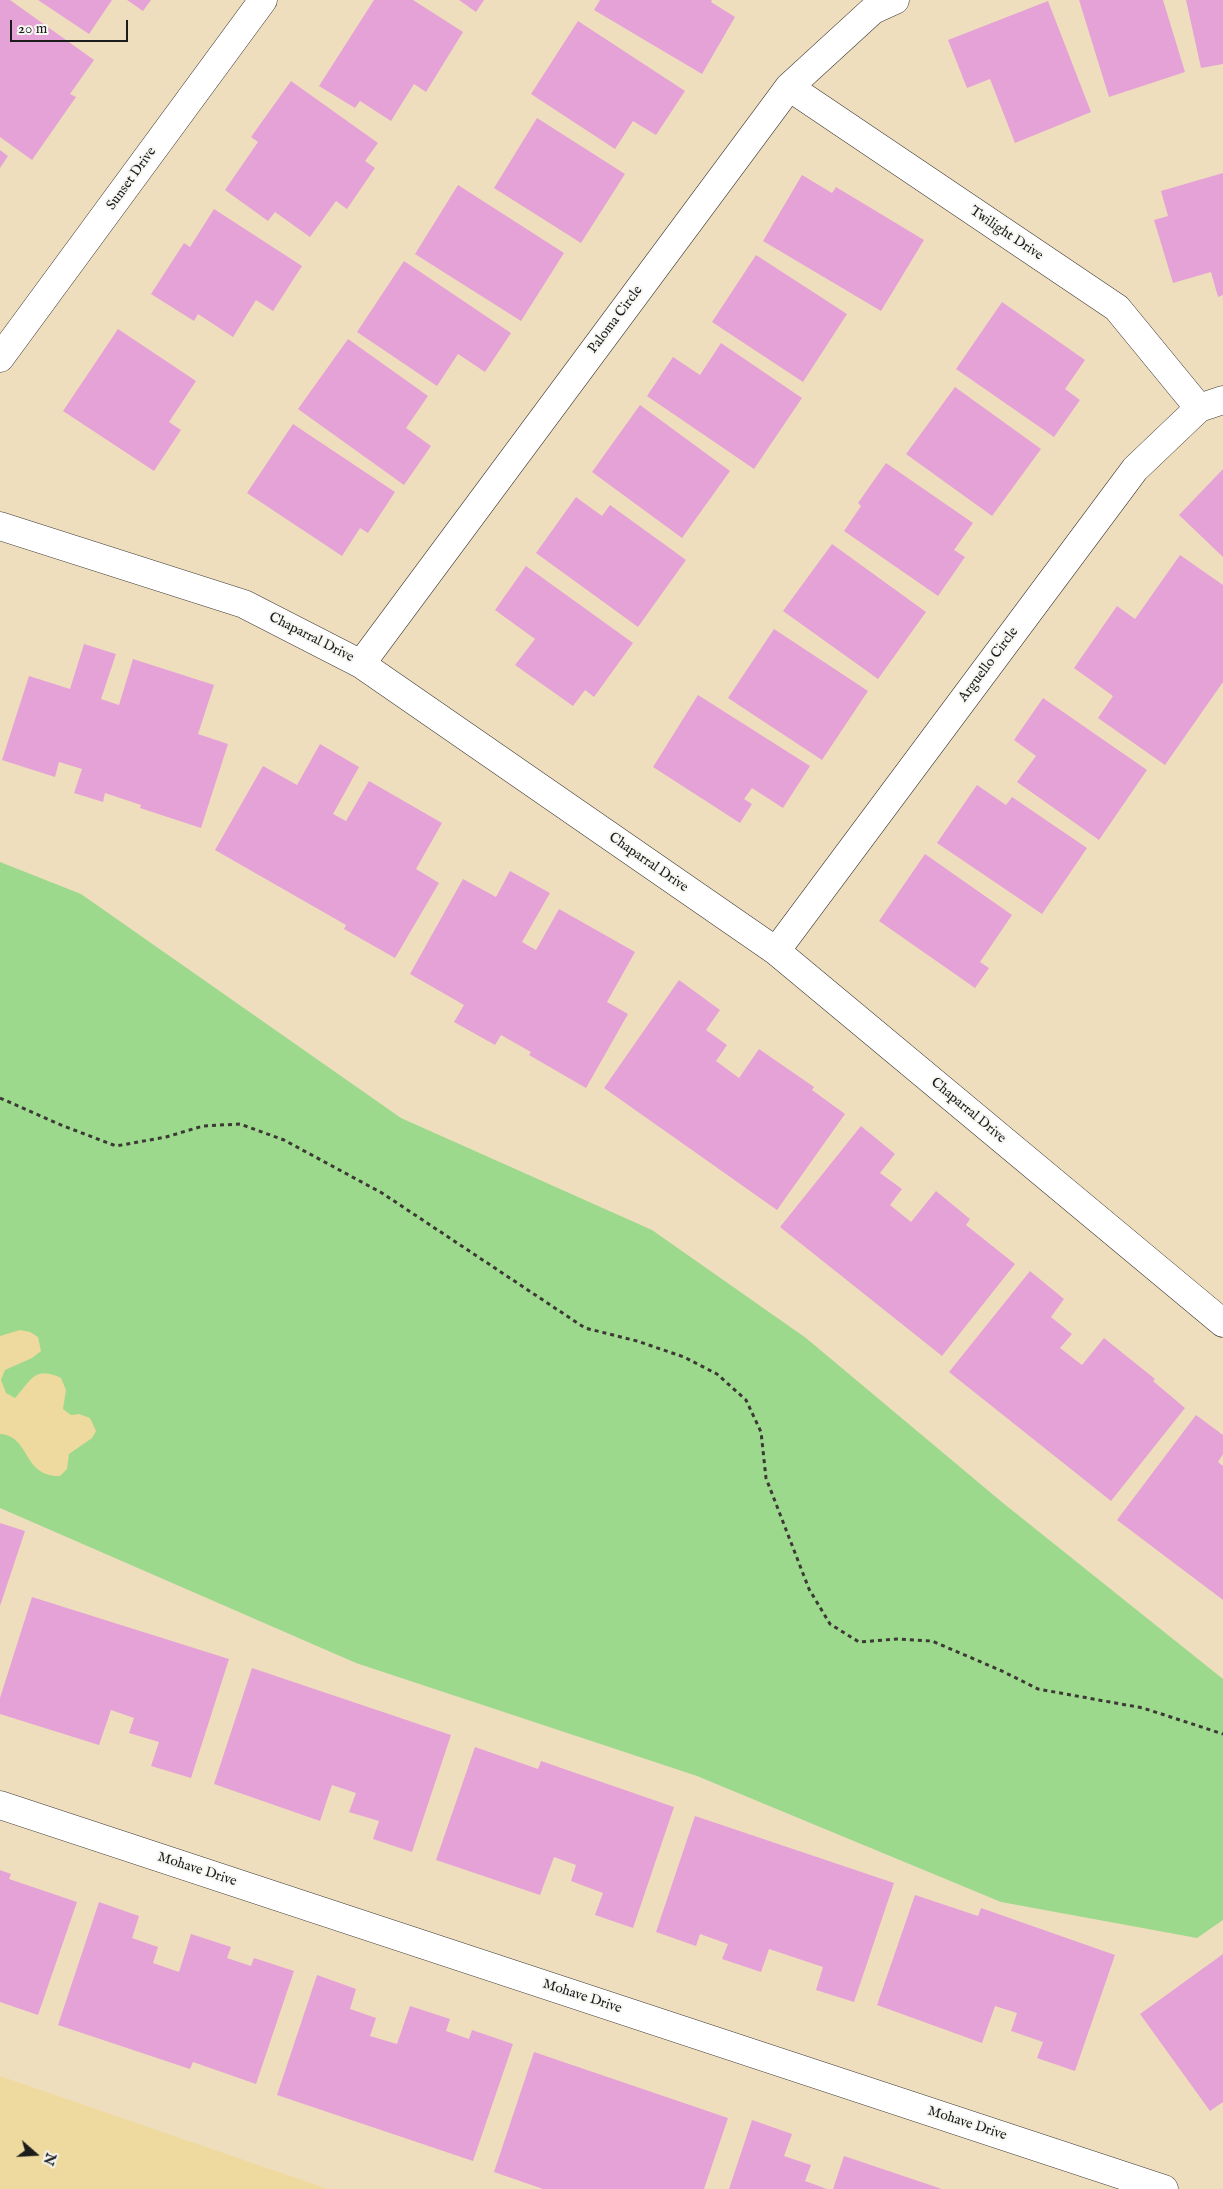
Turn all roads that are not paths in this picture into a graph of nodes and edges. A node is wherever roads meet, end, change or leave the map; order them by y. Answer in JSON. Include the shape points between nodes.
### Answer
{"nodes":[{"id":1,"x":263,"y":0,"type":"edge"},
{"id":2,"x":895,"y":0,"type":"edge"},
{"id":3,"x":789,"y":87,"type":"junction"},
{"id":4,"x":0,"y":358,"type":"edge"},
{"id":5,"x":1211,"y":404,"type":"edge"},
{"id":6,"x":0,"y":526,"type":"edge"},
{"id":7,"x":361,"y":664,"type":"junction"},
{"id":8,"x":776,"y":951,"type":"junction"},
{"id":9,"x":1223,"y":1323,"type":"edge"},
{"id":10,"x":0,"y":1805,"type":"edge"},
{"id":11,"x":1164,"y":2189,"type":"edge"}],
"edges":[{"from":1,"to":4,"type":"street","name":"Sunset Drive"},
{"from":2,"to":3,"type":"street","name":"Paloma Circle","via":[[873,10]]},
{"from":3,"to":5,"type":"street","name":"Twilight Drive","via":[[1116,308]]},
{"from":3,"to":7,"type":"street","name":"Paloma Circle"},
{"from":5,"to":8,"type":"street","name":"Arguello Circle","via":[[1135,469]]},
{"from":6,"to":7,"type":"street","name":"Chaparral Drive","via":[[244,604]]},
{"from":7,"to":8,"type":"street","name":"Chaparral Drive"},
{"from":8,"to":9,"type":"street","name":"Chaparral Drive"},
{"from":10,"to":11,"type":"street","name":"Mohave Drive"}]}
